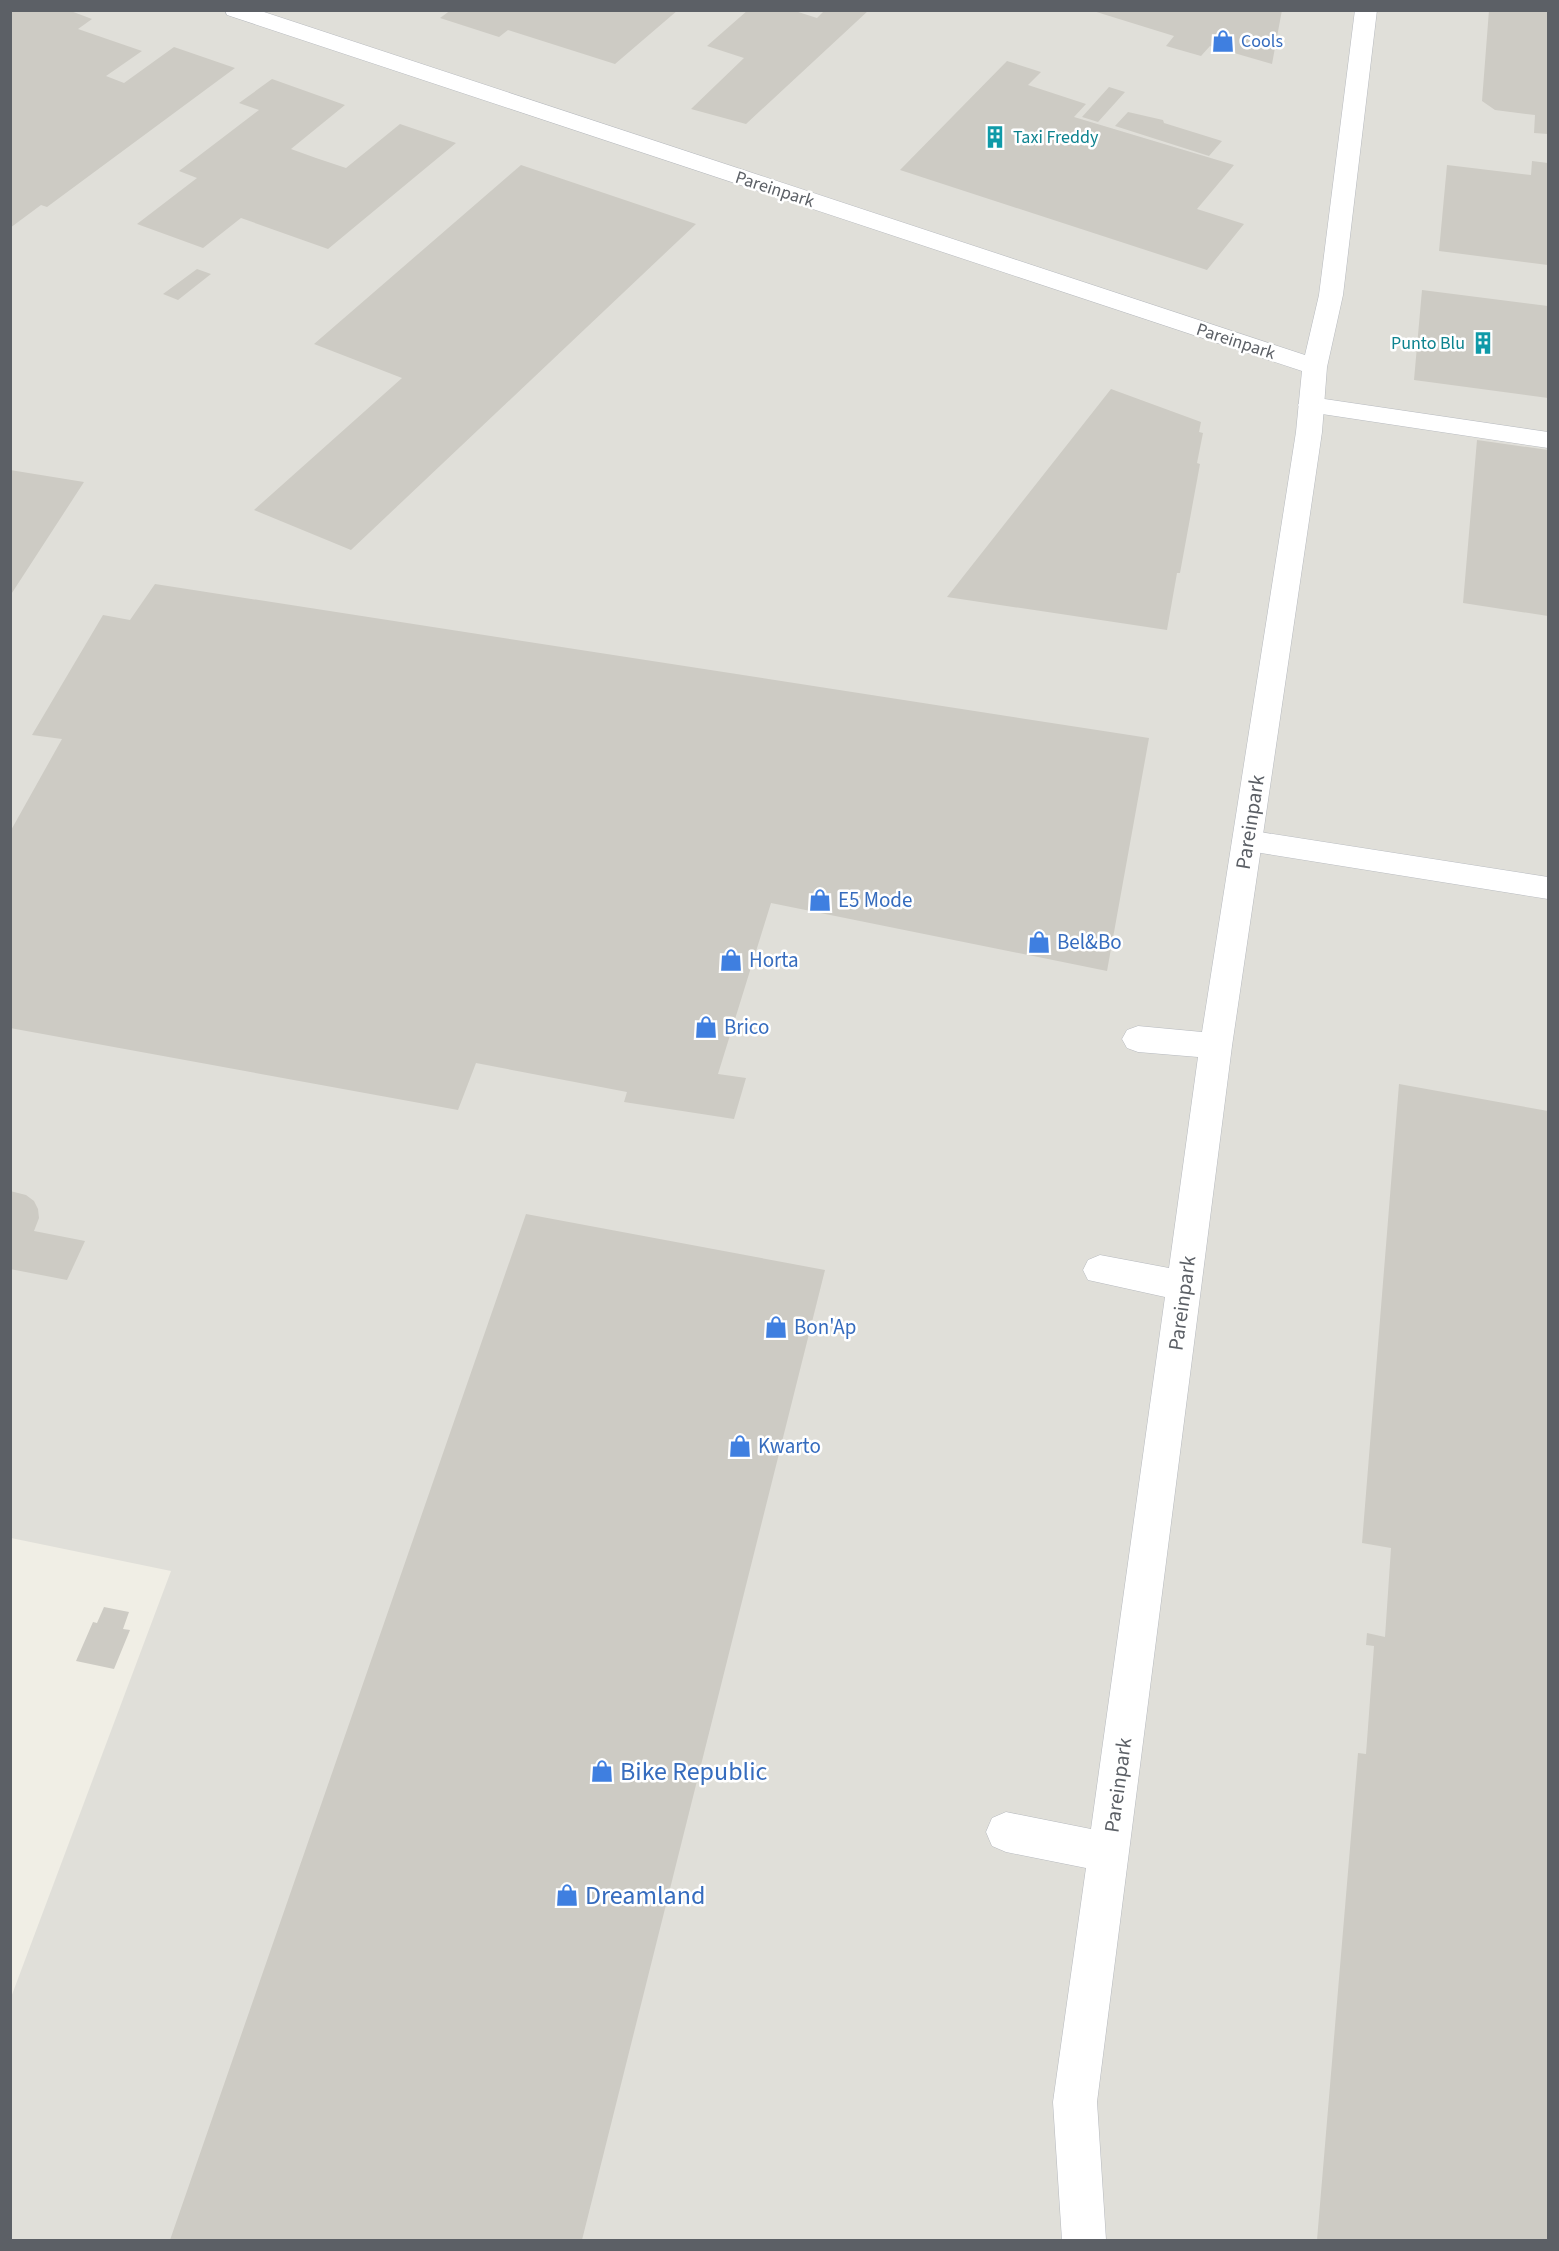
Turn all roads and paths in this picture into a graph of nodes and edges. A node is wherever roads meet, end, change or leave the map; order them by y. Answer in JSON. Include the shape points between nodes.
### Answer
{"nodes":[{"id":1,"x":235,"y":10,"type":"edge"},
{"id":2,"x":1366,"y":10,"type":"edge"},
{"id":3,"x":1315,"y":367,"type":"junction"},
{"id":4,"x":1311,"y":405,"type":"junction"},
{"id":5,"x":1548,"y":440,"type":"edge"},
{"id":6,"x":1247,"y":841,"type":"junction"},
{"id":7,"x":1548,"y":888,"type":"edge"},
{"id":8,"x":1138,"y":1040,"type":"dead end"},
{"id":9,"x":1216,"y":1046,"type":"junction"},
{"id":10,"x":1100,"y":1270,"type":"dead end"},
{"id":11,"x":1184,"y":1286,"type":"junction"},
{"id":12,"x":1006,"y":1832,"type":"dead end"},
{"id":13,"x":1109,"y":1853,"type":"junction"},
{"id":14,"x":1084,"y":2241,"type":"edge"}],
"edges":[{"from":1,"to":3,"type":"street","name":"Pareinpark"},
{"from":2,"to":3,"type":"street","name":"Pareinpark","via":[[1331,295]]},
{"from":3,"to":4,"type":"street","name":"Pareinpark"},
{"from":4,"to":5,"type":"street"},
{"from":4,"to":6,"type":"street","name":"Pareinpark"},
{"from":6,"to":7,"type":"street"},
{"from":6,"to":9,"type":"street","name":"Pareinpark"},
{"from":8,"to":9,"type":"street"},
{"from":9,"to":11,"type":"street","name":"Pareinpark"},
{"from":10,"to":11,"type":"street"},
{"from":11,"to":13,"type":"street","name":"Pareinpark"},
{"from":12,"to":13,"type":"street"},
{"from":13,"to":14,"type":"street","name":"Pareinpark","via":[[1075,2102]]}]}
